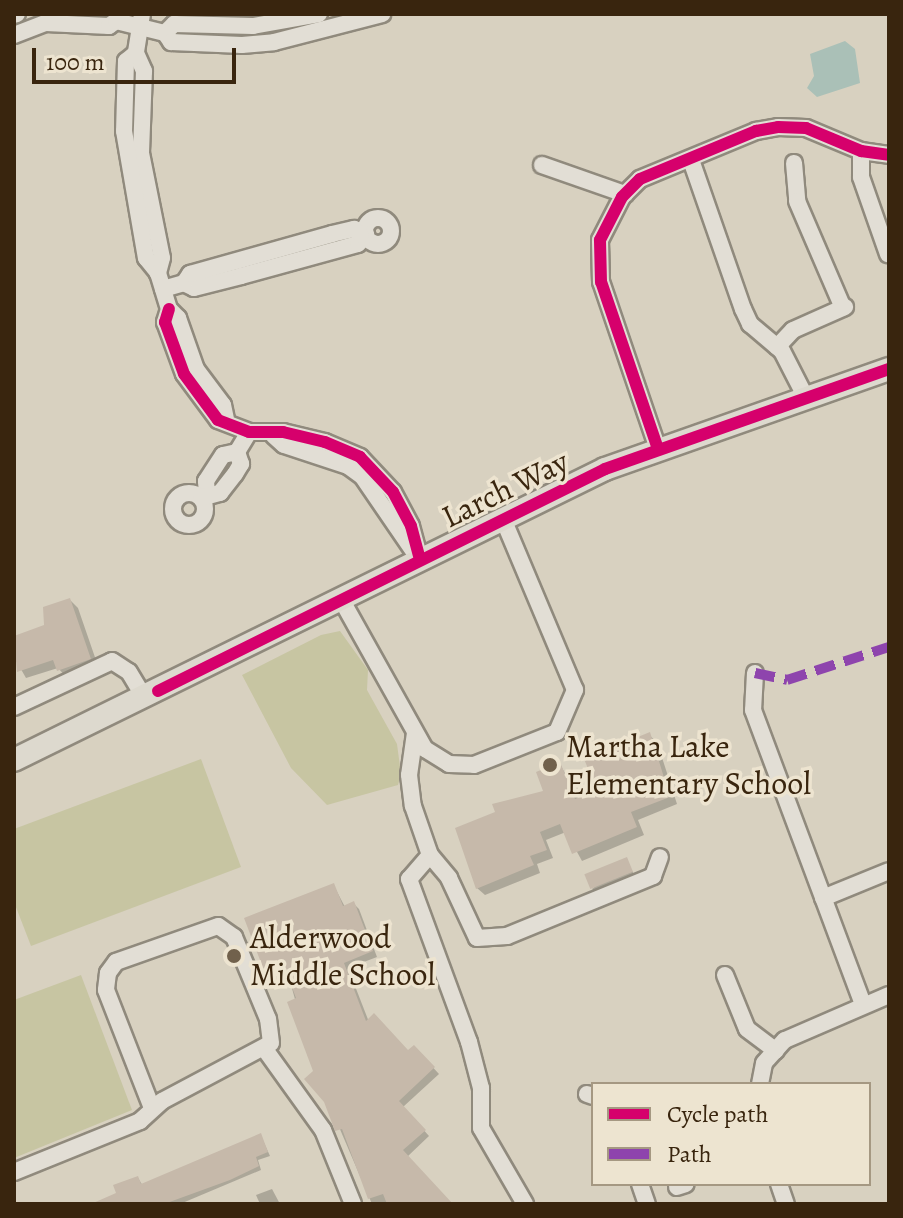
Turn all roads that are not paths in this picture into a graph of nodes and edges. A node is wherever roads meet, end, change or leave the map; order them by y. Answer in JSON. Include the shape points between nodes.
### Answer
{"nodes":[{"id":1,"x":319,"y":14,"type":"edge"},
{"id":2,"x":382,"y":14,"type":"edge"},
{"id":3,"x":114,"y":18,"type":"edge"},
{"id":4,"x":140,"y":20,"type":"edge"},
{"id":5,"x":165,"y":33,"type":"junction"},
{"id":6,"x":14,"y":35,"type":"edge"},
{"id":7,"x":861,"y":151,"type":"junction"},
{"id":8,"x":889,"y":155,"type":"edge"},
{"id":9,"x":691,"y":160,"type":"junction"},
{"id":10,"x":794,"y":163,"type":"dead end"},
{"id":11,"x":542,"y":165,"type":"dead end"},
{"id":12,"x":625,"y":194,"type":"junction"},
{"id":13,"x":363,"y":235,"type":"dead end"},
{"id":14,"x":888,"y":254,"type":"edge"},
{"id":15,"x":160,"y":281,"type":"junction"},
{"id":16,"x":777,"y":347,"type":"junction"},
{"id":17,"x":887,"y":376,"type":"edge"},
{"id":18,"x":806,"y":398,"type":"junction"},
{"id":19,"x":249,"y":432,"type":"junction"},
{"id":20,"x":658,"y":449,"type":"junction"},
{"id":21,"x":204,"y":495,"type":"dead end"},
{"id":22,"x":503,"y":519,"type":"junction"},
{"id":23,"x":420,"y":559,"type":"junction"},
{"id":24,"x":341,"y":599,"type":"junction"},
{"id":25,"x":755,"y":673,"type":"dead end"},
{"id":26,"x":144,"y":697,"type":"junction"},
{"id":27,"x":14,"y":707,"type":"edge"},
{"id":28,"x":415,"y":733,"type":"junction"},
{"id":29,"x":14,"y":760,"type":"edge"},
{"id":30,"x":430,"y":855,"type":"junction"},
{"id":31,"x":660,"y":857,"type":"dead end"},
{"id":32,"x":889,"y":871,"type":"edge"},
{"id":33,"x":823,"y":898,"type":"junction"},
{"id":34,"x":725,"y":975,"type":"dead end"},
{"id":35,"x":889,"y":995,"type":"edge"},
{"id":36,"x":863,"y":1004,"type":"junction"},
{"id":37,"x":264,"y":1048,"type":"junction"},
{"id":38,"x":770,"y":1057,"type":"junction"},
{"id":39,"x":761,"y":1082,"type":"edge"},
{"id":40,"x":152,"y":1108,"type":"junction"},
{"id":41,"x":14,"y":1172,"type":"edge"},
{"id":42,"x":353,"y":1204,"type":"edge"},
{"id":43,"x":525,"y":1204,"type":"edge"}],
"edges":[{"from":1,"to":5,"type":"street","via":[[253,26],[174,24]]},
{"from":2,"to":5,"type":"street","via":[[242,45],[171,42]]},
{"from":3,"to":4,"type":"street"},
{"from":3,"to":6,"type":"street","via":[[109,26],[46,23]]},
{"from":4,"to":5,"type":"street"},
{"from":4,"to":15,"type":"street","via":[[136,53],[144,71],[139,122],[143,175],[162,258]]},
{"from":7,"to":8,"type":"street"},
{"from":7,"to":9,"type":"street","via":[[806,128],[778,127],[756,131]]},
{"from":7,"to":14,"type":"street","via":[[861,177]]},
{"from":9,"to":12,"type":"street","via":[[640,179]]},
{"from":9,"to":16,"type":"street","via":[[743,309],[750,324]]},
{"from":10,"to":16,"type":"street","via":[[797,201],[844,307],[793,330]]},
{"from":11,"to":12,"type":"street"},
{"from":12,"to":20,"type":"street","via":[[600,240],[601,282]]},
{"from":13,"to":15,"type":"street","via":[[358,244],[194,288]]},
{"from":15,"to":19,"type":"street","via":[[196,369],[223,405],[226,419]]},
{"from":16,"to":18,"type":"street","via":[[797,373]]},
{"from":17,"to":18,"type":"main road","name":"Larch Way"},
{"from":18,"to":20,"type":"main road","name":"Larch Way"},
{"from":19,"to":21,"type":"street","via":[[237,452],[223,455],[206,481]]},
{"from":19,"to":23,"type":"street","via":[[274,436],[284,445],[348,466],[362,476]]},
{"from":20,"to":22,"type":"main road","name":"Larch Way"},
{"from":22,"to":23,"type":"main road","name":"Larch Way"},
{"from":22,"to":28,"type":"street","via":[[575,690],[570,711],[557,732],[474,765],[449,764],[425,749]]},
{"from":23,"to":24,"type":"main road","name":"Larch Way"},
{"from":24,"to":26,"type":"main road","name":"Larch Way"},
{"from":24,"to":28,"type":"street"},
{"from":25,"to":33,"type":"street","via":[[753,710]]},
{"from":26,"to":27,"type":"street","via":[[121,664],[102,664]]},
{"from":26,"to":29,"type":"main road","name":"Larch Way"},
{"from":28,"to":30,"type":"street","via":[[409,775],[413,806]]},
{"from":30,"to":31,"type":"street","via":[[449,878],[477,938],[507,936],[653,876]]},
{"from":30,"to":43,"type":"street","via":[[409,879],[469,1042],[481,1088],[481,1128]]},
{"from":32,"to":33,"type":"street"},
{"from":33,"to":36,"type":"street"},
{"from":34,"to":38,"type":"street","via":[[747,1029]]},
{"from":35,"to":36,"type":"street"},
{"from":36,"to":38,"type":"street","via":[[806,1029]]},
{"from":37,"to":40,"type":"street"},
{"from":37,"to":40,"type":"street","via":[[271,1043],[268,1019],[234,937],[218,926],[116,962],[106,990]]},
{"from":37,"to":42,"type":"street","via":[[323,1130]]},
{"from":38,"to":39,"type":"street"},
{"from":40,"to":41,"type":"street","via":[[140,1121]]}]}
